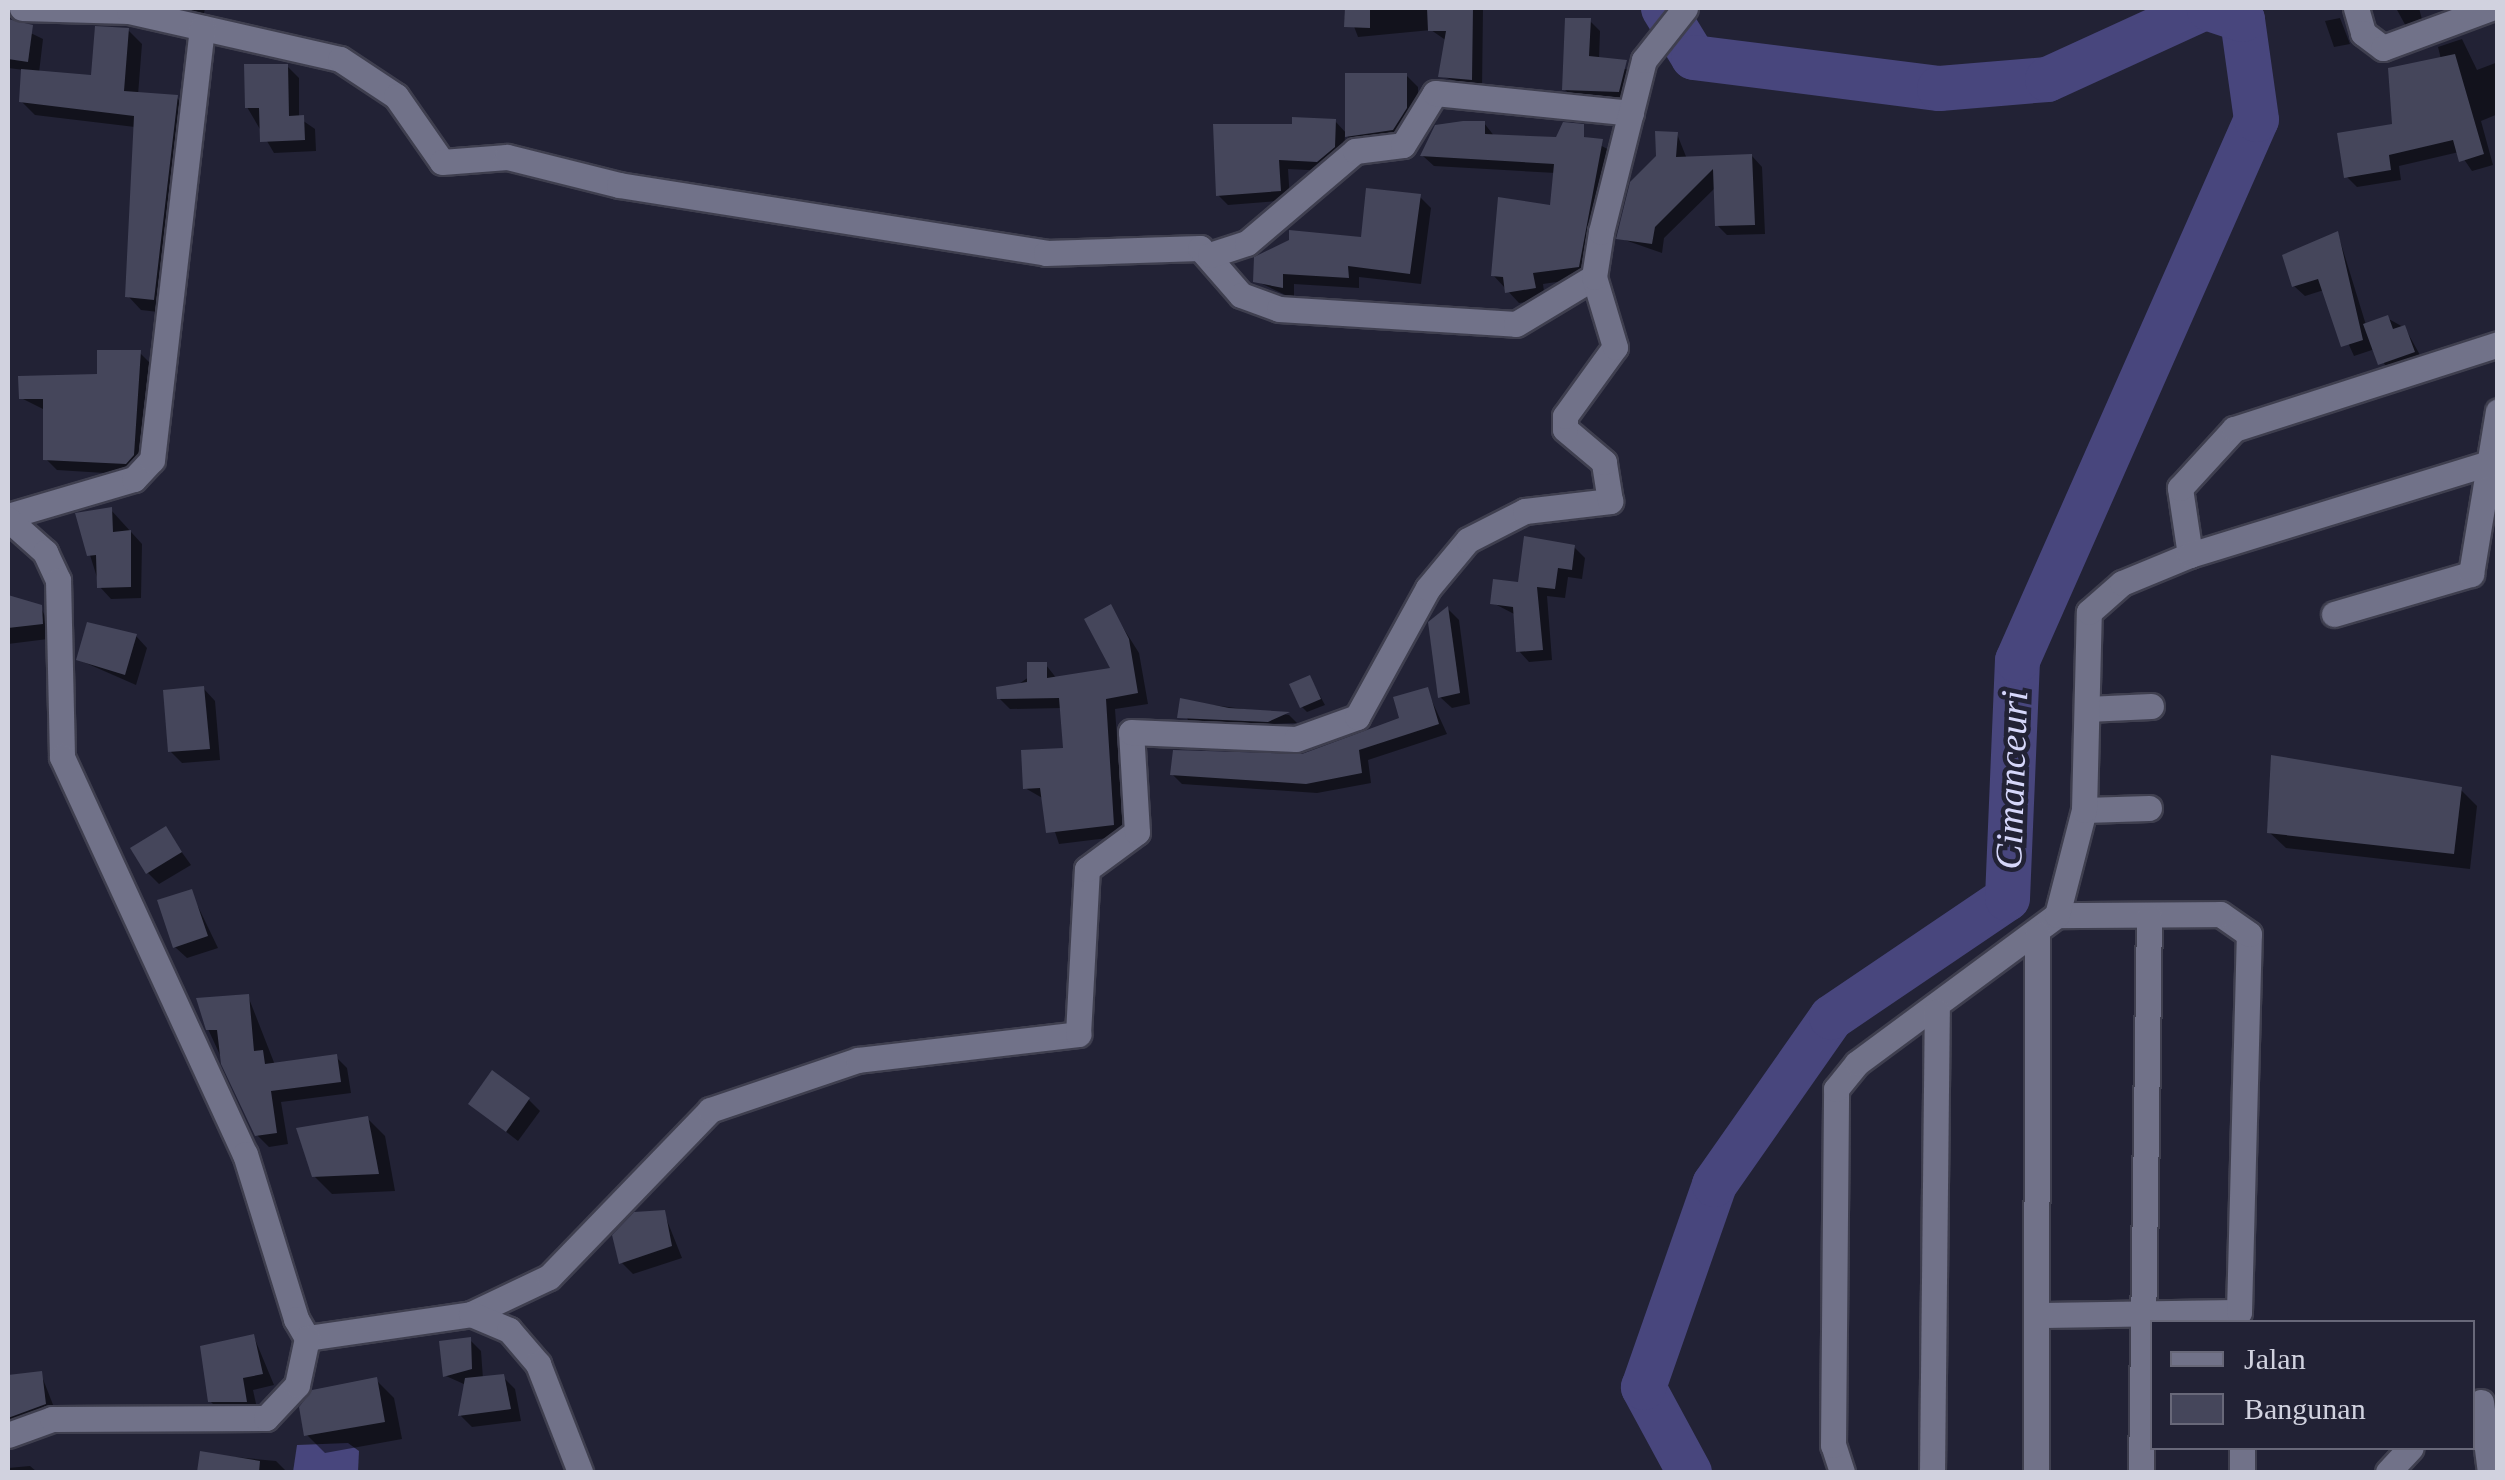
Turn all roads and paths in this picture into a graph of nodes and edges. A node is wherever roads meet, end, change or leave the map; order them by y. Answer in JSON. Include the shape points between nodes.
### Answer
{"nodes":[{"id":1,"x":22,"y":8,"type":"edge"},
{"id":2,"x":1685,"y":8,"type":"edge"},
{"id":3,"x":2356,"y":8,"type":"edge"},
{"id":4,"x":2491,"y":8,"type":"edge"},
{"id":5,"x":202,"y":28,"type":"junction"},
{"id":6,"x":1631,"y":113,"type":"junction"},
{"id":7,"x":1210,"y":255,"type":"junction"},
{"id":8,"x":1594,"y":277,"type":"junction"},
{"id":9,"x":2498,"y":344,"type":"edge"},
{"id":10,"x":2498,"y":411,"type":"edge"},
{"id":11,"x":2495,"y":460,"type":"edge"},
{"id":12,"x":8,"y":518,"type":"edge"},
{"id":13,"x":2190,"y":555,"type":"junction"},
{"id":14,"x":2334,"y":614,"type":"dead end"},
{"id":15,"x":2151,"y":706,"type":"dead end"},
{"id":16,"x":2087,"y":709,"type":"junction"},
{"id":17,"x":2149,"y":808,"type":"dead end"},
{"id":18,"x":2084,"y":810,"type":"junction"},
{"id":19,"x":2056,"y":916,"type":"junction"},
{"id":20,"x":2148,"y":916,"type":"junction"},
{"id":21,"x":2037,"y":934,"type":"junction"},
{"id":22,"x":1937,"y":1011,"type":"junction"},
{"id":23,"x":2140,"y":1309,"type":"junction"},
{"id":24,"x":472,"y":1314,"type":"junction"},
{"id":25,"x":2038,"y":1315,"type":"junction"},
{"id":26,"x":2239,"y":1317,"type":"edge"},
{"id":27,"x":307,"y":1338,"type":"junction"},
{"id":28,"x":2484,"y":1400,"type":"edge"},
{"id":29,"x":8,"y":1435,"type":"edge"},
{"id":30,"x":2408,"y":1450,"type":"edge"},
{"id":31,"x":580,"y":1472,"type":"edge"},
{"id":32,"x":1842,"y":1472,"type":"edge"},
{"id":33,"x":1932,"y":1472,"type":"edge"},
{"id":34,"x":2036,"y":1472,"type":"edge"},
{"id":35,"x":2140,"y":1472,"type":"edge"},
{"id":36,"x":2388,"y":1472,"type":"edge"},
{"id":37,"x":2490,"y":1472,"type":"edge"}],
"edges":[{"from":1,"to":5,"type":"street","via":[[129,10]]},
{"from":2,"to":6,"type":"street","via":[[1654,47]]},
{"from":3,"to":4,"type":"street","via":[[2363,33],[2383,48]]},
{"from":5,"to":7,"type":"street","via":[[365,72],[396,96],[442,162],[507,157],[619,185],[1046,253],[1185,248]]},
{"from":5,"to":12,"type":"street","via":[[152,460],[134,480]]},
{"from":6,"to":7,"type":"street","via":[[1434,93],[1403,145],[1355,151],[1247,243]]},
{"from":6,"to":8,"type":"street"},
{"from":7,"to":8,"type":"street","via":[[1241,295],[1269,306],[1481,325],[1516,324]]},
{"from":8,"to":24,"type":"street","via":[[1617,340],[1564,423],[1604,462],[1610,501],[1524,510],[1468,540],[1428,588],[1357,717],[1296,738],[1131,732],[1137,832],[1087,869],[1078,1034],[858,1060],[710,1110],[550,1277]]},
{"from":9,"to":13,"type":"street","via":[[2234,429],[2180,488]]},
{"from":10,"to":11,"type":"street"},
{"from":11,"to":13,"type":"street"},
{"from":11,"to":14,"type":"street","via":[[2471,574]]},
{"from":12,"to":27,"type":"street","via":[[46,552],[58,580],[58,731],[70,781],[246,1154]]},
{"from":13,"to":16,"type":"street","via":[[2122,583],[2089,612]]},
{"from":15,"to":16,"type":"street"},
{"from":16,"to":18,"type":"street"},
{"from":17,"to":18,"type":"street"},
{"from":18,"to":19,"type":"street"},
{"from":19,"to":20,"type":"street"},
{"from":19,"to":21,"type":"street"},
{"from":20,"to":23,"type":"street"},
{"from":20,"to":26,"type":"street","via":[[2232,916],[2248,934]]},
{"from":21,"to":22,"type":"street"},
{"from":21,"to":25,"type":"street"},
{"from":22,"to":32,"type":"street","via":[[1857,1063],[1836,1089],[1833,1445]]},
{"from":22,"to":33,"type":"street"},
{"from":23,"to":25,"type":"street"},
{"from":23,"to":26,"type":"street"},
{"from":23,"to":35,"type":"street"},
{"from":24,"to":27,"type":"street"},
{"from":24,"to":31,"type":"street","via":[[508,1330],[538,1364]]},
{"from":25,"to":34,"type":"street"},
{"from":27,"to":29,"type":"street","via":[[297,1384],[266,1418],[52,1419]]},
{"from":28,"to":37,"type":"street"},
{"from":30,"to":36,"type":"street"}]}
